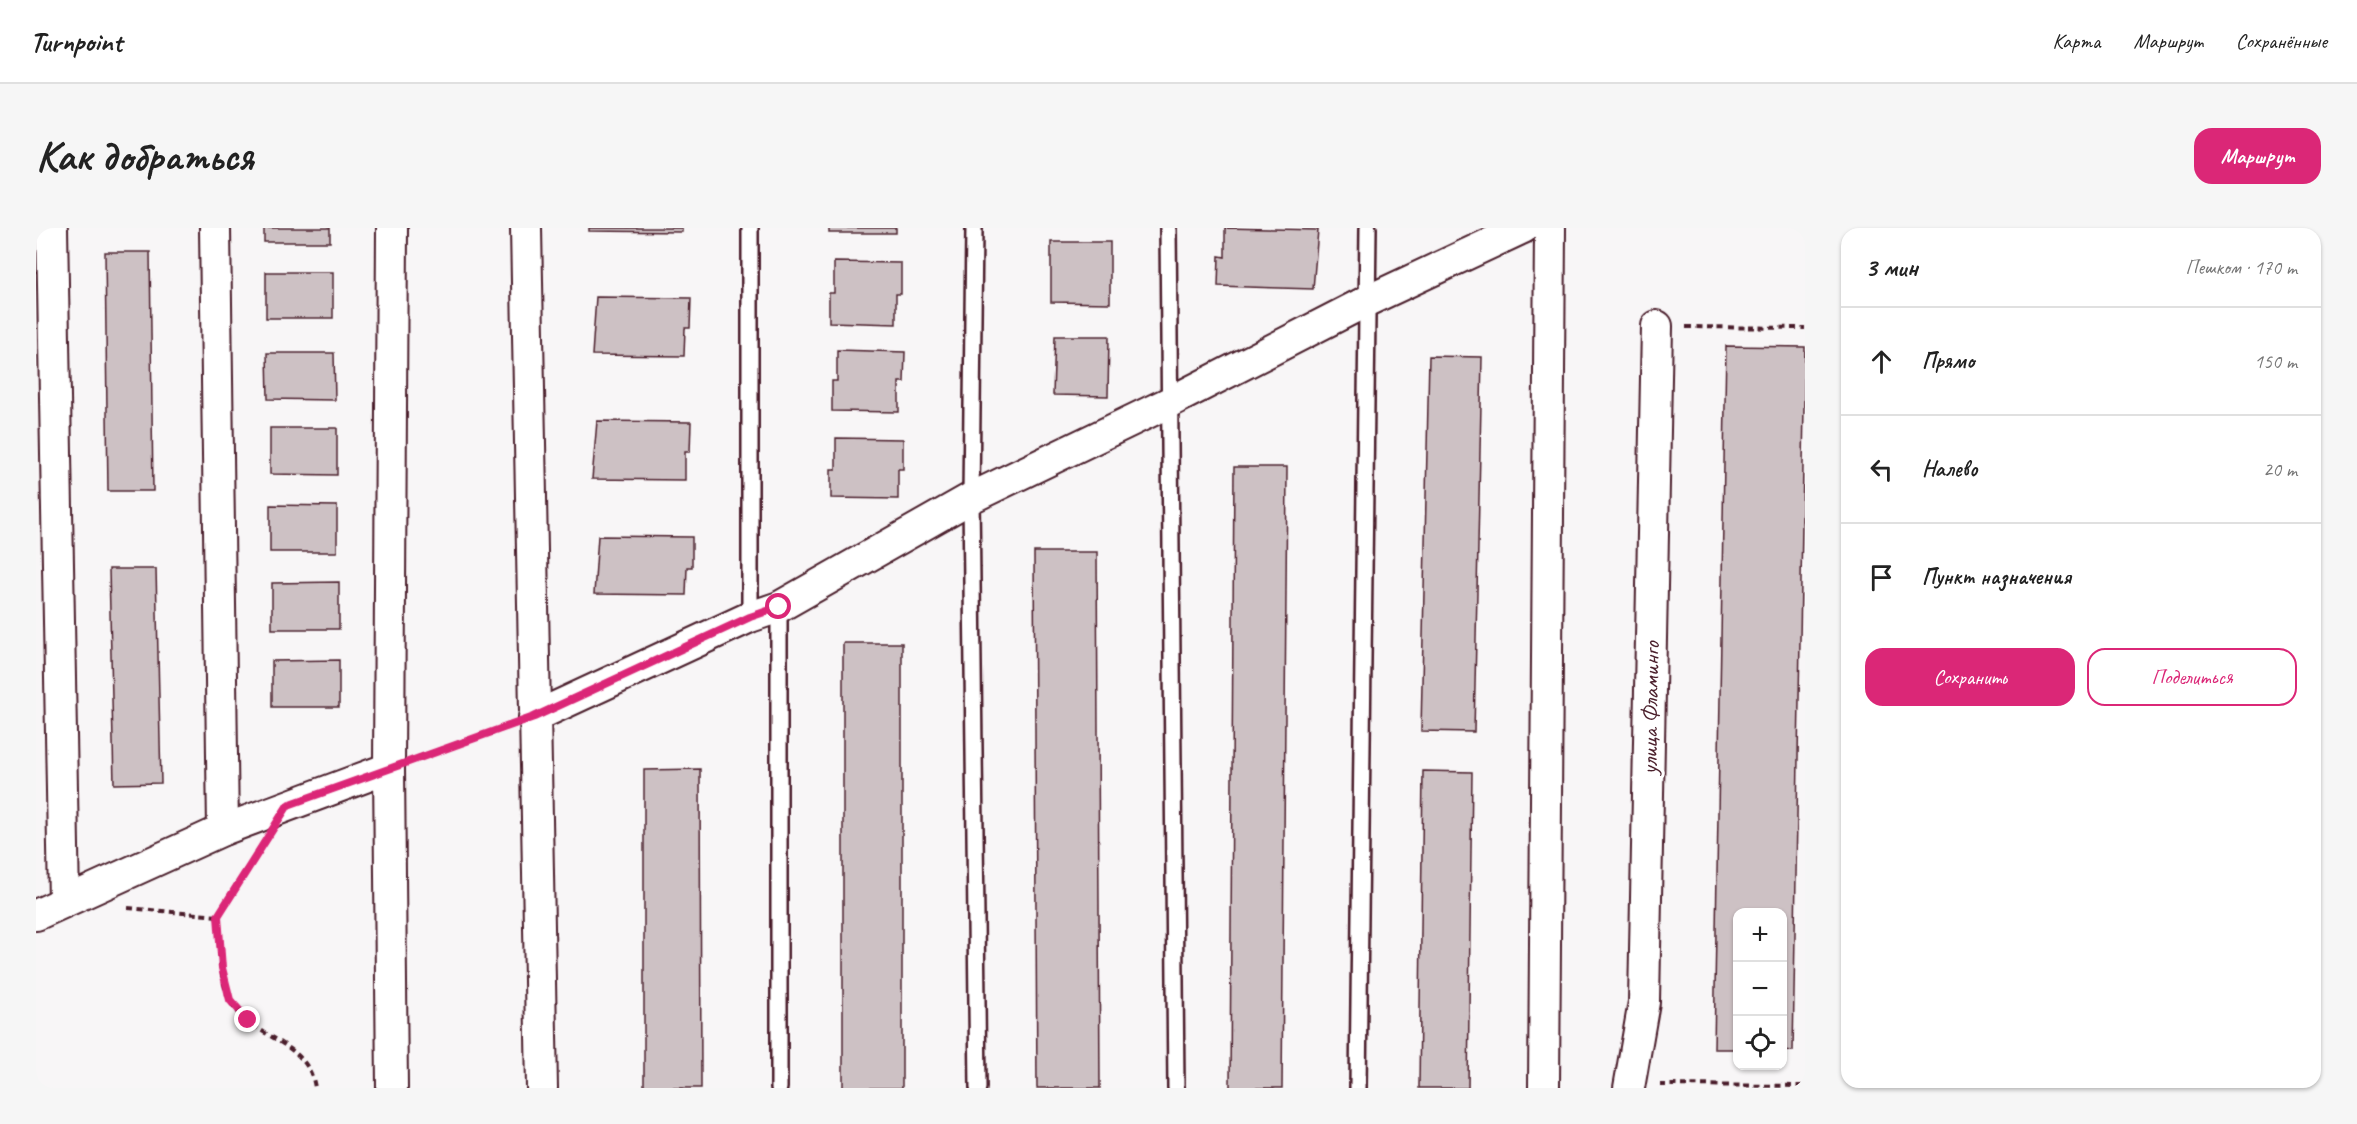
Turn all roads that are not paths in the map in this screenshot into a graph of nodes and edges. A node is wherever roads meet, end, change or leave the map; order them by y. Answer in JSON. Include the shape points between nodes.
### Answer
{"nodes":[{"id":1,"x":52,"y":228,"type":"edge"},
{"id":2,"x":215,"y":228,"type":"edge"},
{"id":3,"x":392,"y":228,"type":"edge"},
{"id":4,"x":526,"y":228,"type":"edge"},
{"id":5,"x":750,"y":228,"type":"edge"},
{"id":6,"x":974,"y":228,"type":"edge"},
{"id":7,"x":1168,"y":228,"type":"edge"},
{"id":8,"x":1368,"y":228,"type":"edge"},
{"id":9,"x":1523,"y":228,"type":"edge"},
{"id":10,"x":1550,"y":228,"type":"edge"},
{"id":11,"x":1367,"y":301,"type":"junction"},
{"id":12,"x":1657,"y":326,"type":"road end"},
{"id":13,"x":1168,"y":403,"type":"junction"},
{"id":14,"x":971,"y":498,"type":"junction"},
{"id":15,"x":779,"y":607,"type":"junction"},
{"id":16,"x":750,"y":617,"type":"junction"},
{"id":17,"x":534,"y":717,"type":"junction"},
{"id":18,"x":389,"y":768,"type":"junction"},
{"id":19,"x":222,"y":830,"type":"junction"},
{"id":20,"x":64,"y":902,"type":"junction"},
{"id":21,"x":36,"y":915,"type":"edge"},
{"id":22,"x":1629,"y":1086,"type":"edge"},
{"id":23,"x":392,"y":1088,"type":"edge"},
{"id":24,"x":542,"y":1088,"type":"edge"},
{"id":25,"x":779,"y":1088,"type":"edge"},
{"id":26,"x":978,"y":1088,"type":"edge"},
{"id":27,"x":1176,"y":1088,"type":"edge"},
{"id":28,"x":1358,"y":1088,"type":"edge"},
{"id":29,"x":1544,"y":1088,"type":"edge"}],
"edges":[{"from":1,"to":20,"type":"street"},
{"from":2,"to":19,"type":"street"},
{"from":3,"to":18,"type":"street"},
{"from":4,"to":17,"type":"street"},
{"from":5,"to":16,"type":"lane"},
{"from":6,"to":14,"type":"lane"},
{"from":7,"to":13,"type":"lane"},
{"from":8,"to":11,"type":"lane"},
{"from":9,"to":11,"type":"street"},
{"from":10,"to":29,"type":"street"},
{"from":11,"to":13,"type":"street"},
{"from":11,"to":28,"type":"lane"},
{"from":12,"to":22,"type":"street","name":"улица Фламинго","via":[[1644,1002]]},
{"from":13,"to":14,"type":"street"},
{"from":13,"to":27,"type":"lane"},
{"from":14,"to":15,"type":"street"},
{"from":14,"to":26,"type":"lane"},
{"from":15,"to":16,"type":"street"},
{"from":15,"to":25,"type":"lane"},
{"from":16,"to":17,"type":"street"},
{"from":17,"to":24,"type":"street"},
{"from":18,"to":19,"type":"street"},
{"from":18,"to":23,"type":"street"},
{"from":19,"to":20,"type":"street"},
{"from":20,"to":21,"type":"street"}]}
